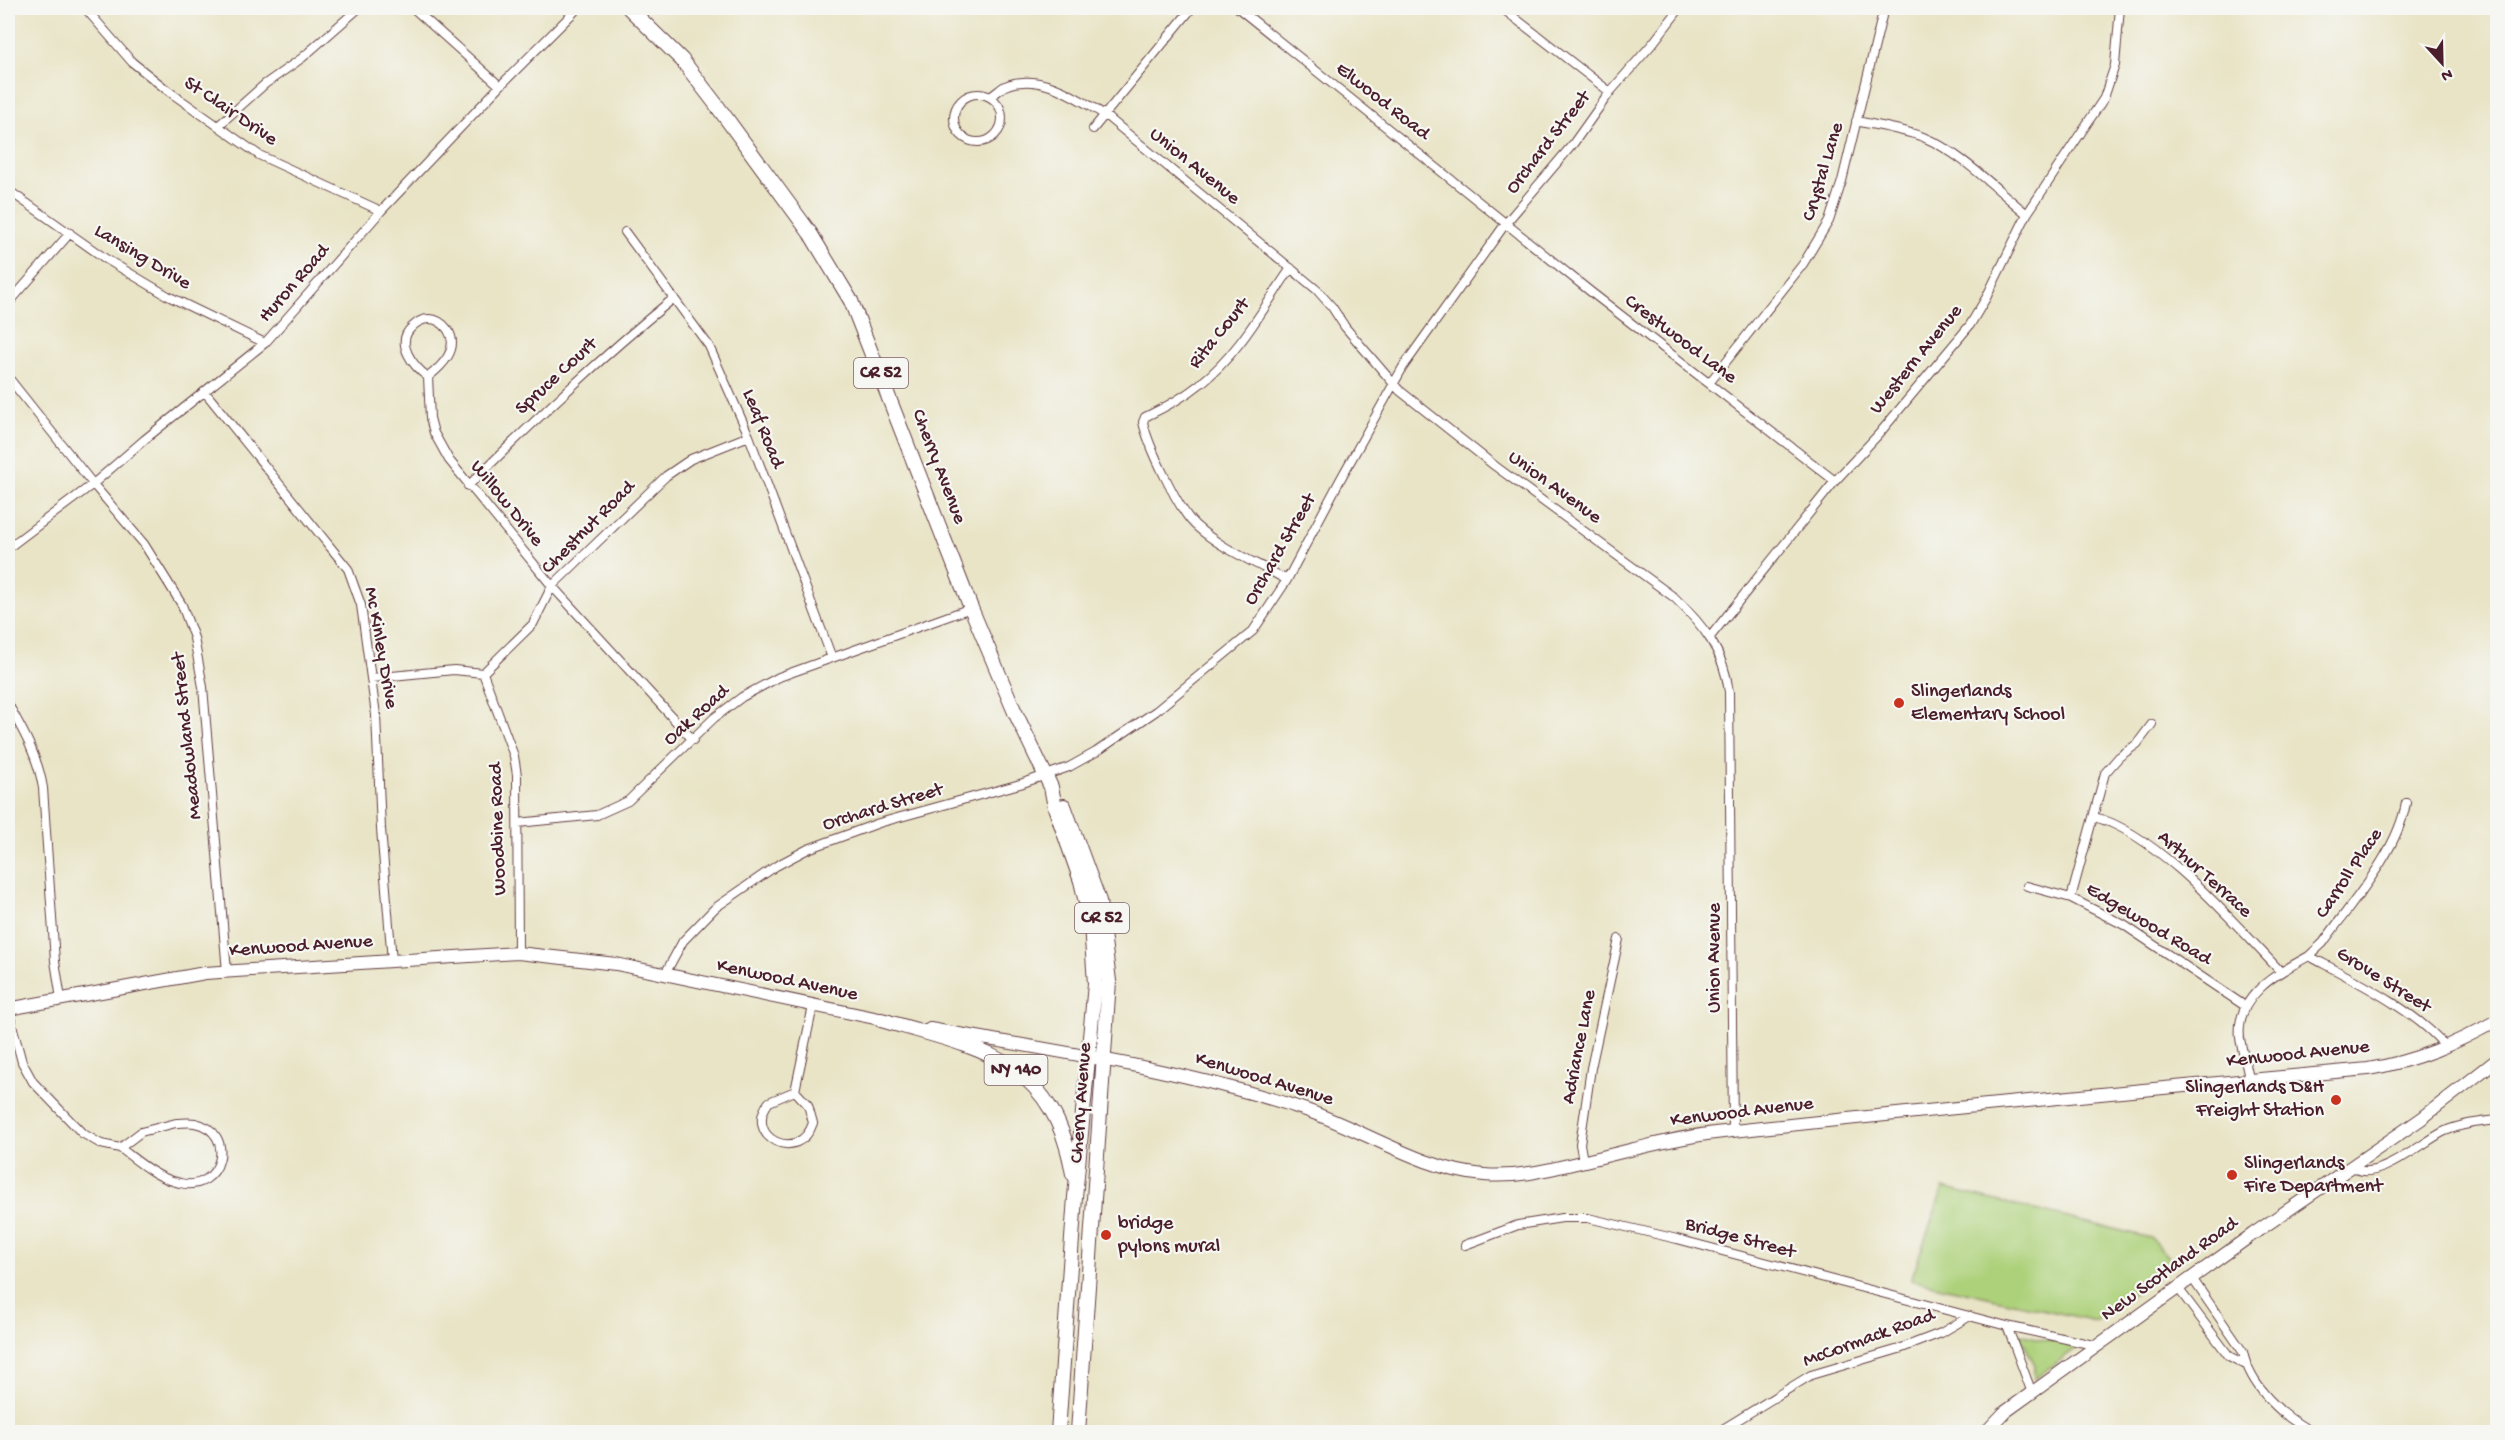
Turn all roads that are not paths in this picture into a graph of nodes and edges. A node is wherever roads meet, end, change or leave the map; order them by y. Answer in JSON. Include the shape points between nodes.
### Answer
{"nodes":[{"id":1,"x":99,"y":8,"type":"edge"},
{"id":2,"x":359,"y":8,"type":"edge"},
{"id":3,"x":413,"y":8,"type":"edge"},
{"id":4,"x":578,"y":8,"type":"edge"},
{"id":5,"x":630,"y":8,"type":"edge"},
{"id":6,"x":1192,"y":8,"type":"edge"},
{"id":7,"x":1238,"y":8,"type":"edge"},
{"id":8,"x":1502,"y":8,"type":"edge"},
{"id":9,"x":1680,"y":8,"type":"edge"},
{"id":10,"x":1884,"y":8,"type":"edge"},
{"id":11,"x":2120,"y":8,"type":"edge"},
{"id":12,"x":87,"y":11,"type":"edge"},
{"id":13,"x":500,"y":86,"type":"junction"},
{"id":14,"x":1610,"y":93,"type":"junction"},
{"id":15,"x":990,"y":97,"type":"junction"},
{"id":16,"x":1105,"y":115,"type":"junction"},
{"id":17,"x":1856,"y":121,"type":"junction"},
{"id":18,"x":218,"y":126,"type":"junction"},
{"id":19,"x":1093,"y":129,"type":"dead end"},
{"id":20,"x":8,"y":190,"type":"edge"},
{"id":21,"x":381,"y":211,"type":"junction"},
{"id":22,"x":2027,"y":214,"type":"junction"},
{"id":23,"x":1506,"y":223,"type":"junction"},
{"id":24,"x":625,"y":232,"type":"dead end"},
{"id":25,"x":70,"y":233,"type":"junction"},
{"id":26,"x":1291,"y":268,"type":"junction"},
{"id":27,"x":674,"y":298,"type":"junction"},
{"id":28,"x":8,"y":304,"type":"edge"},
{"id":29,"x":265,"y":343,"type":"junction"},
{"id":30,"x":8,"y":377,"type":"edge"},
{"id":31,"x":428,"y":377,"type":"junction"},
{"id":32,"x":1710,"y":382,"type":"junction"},
{"id":33,"x":1394,"y":383,"type":"junction"},
{"id":34,"x":205,"y":392,"type":"junction"},
{"id":35,"x":749,"y":436,"type":"junction"},
{"id":36,"x":1835,"y":481,"type":"junction"},
{"id":37,"x":93,"y":484,"type":"junction"},
{"id":38,"x":468,"y":486,"type":"junction"},
{"id":39,"x":8,"y":548,"type":"edge"},
{"id":40,"x":1287,"y":580,"type":"junction"},
{"id":41,"x":552,"y":586,"type":"junction"},
{"id":42,"x":971,"y":608,"type":"junction"},
{"id":43,"x":1710,"y":637,"type":"junction"},
{"id":44,"x":832,"y":658,"type":"junction"},
{"id":45,"x":483,"y":673,"type":"junction"},
{"id":46,"x":371,"y":678,"type":"junction"},
{"id":47,"x":8,"y":704,"type":"edge"},
{"id":48,"x":2152,"y":723,"type":"dead end"},
{"id":49,"x":693,"y":740,"type":"junction"},
{"id":50,"x":1049,"y":781,"type":"junction"},
{"id":51,"x":2406,"y":803,"type":"dead end"},
{"id":52,"x":2094,"y":817,"type":"junction"},
{"id":53,"x":518,"y":823,"type":"junction"},
{"id":54,"x":2027,"y":886,"type":"dead end"},
{"id":55,"x":2071,"y":898,"type":"junction"},
{"id":56,"x":1619,"y":939,"type":"dead end"},
{"id":57,"x":518,"y":953,"type":"junction"},
{"id":58,"x":2309,"y":956,"type":"junction"},
{"id":59,"x":392,"y":960,"type":"junction"},
{"id":60,"x":227,"y":972,"type":"junction"},
{"id":61,"x":2281,"y":972,"type":"junction"},
{"id":62,"x":665,"y":974,"type":"junction"},
{"id":63,"x":61,"y":999,"type":"junction"},
{"id":64,"x":813,"y":1006,"type":"junction"},
{"id":65,"x":2246,"y":1006,"type":"junction"},
{"id":66,"x":8,"y":1010,"type":"edge"},
{"id":67,"x":881,"y":1020,"type":"junction"},
{"id":68,"x":2498,"y":1020,"type":"edge"},
{"id":69,"x":2446,"y":1047,"type":"junction"},
{"id":70,"x":1089,"y":1056,"type":"junction"},
{"id":71,"x":1105,"y":1059,"type":"junction"},
{"id":72,"x":2498,"y":1059,"type":"edge"},
{"id":73,"x":2249,"y":1080,"type":"junction"},
{"id":74,"x":795,"y":1091,"type":"junction"},
{"id":75,"x":2498,"y":1120,"type":"edge"},
{"id":76,"x":1733,"y":1131,"type":"junction"},
{"id":77,"x":120,"y":1148,"type":"junction"},
{"id":78,"x":1583,"y":1161,"type":"junction"},
{"id":79,"x":2353,"y":1166,"type":"junction"},
{"id":80,"x":1075,"y":1197,"type":"junction"},
{"id":81,"x":1465,"y":1245,"type":"dead end"},
{"id":82,"x":2192,"y":1278,"type":"junction"},
{"id":83,"x":2178,"y":1288,"type":"junction"},
{"id":84,"x":1970,"y":1316,"type":"junction"},
{"id":85,"x":2007,"y":1326,"type":"junction"},
{"id":86,"x":2099,"y":1346,"type":"junction"},
{"id":87,"x":2246,"y":1365,"type":"junction"},
{"id":88,"x":2032,"y":1393,"type":"junction"},
{"id":89,"x":1058,"y":1432,"type":"edge"},
{"id":90,"x":1078,"y":1432,"type":"edge"},
{"id":91,"x":1718,"y":1432,"type":"edge"},
{"id":92,"x":1986,"y":1432,"type":"edge"},
{"id":93,"x":2313,"y":1432,"type":"edge"}],
"edges":[{"from":1,"to":12,"type":"street"},
{"from":2,"to":18,"type":"street"},
{"from":3,"to":13,"type":"street"},
{"from":4,"to":13,"type":"street","name":"Huron Road"},
{"from":5,"to":42,"type":"main road","name":"Cherry Avenue","number":"CR 52","via":[[682,60],[834,269],[863,328]]},
{"from":6,"to":16,"type":"street"},
{"from":7,"to":23,"type":"street","name":"Elwood Road"},
{"from":8,"to":14,"type":"street"},
{"from":9,"to":14,"type":"street","name":"Orchard Street"},
{"from":10,"to":17,"type":"street","name":"Crystal Lane"},
{"from":11,"to":22,"type":"street","name":"Western Avenue","via":[[2109,87]]},
{"from":12,"to":18,"type":"street","name":"St Clair Drive","via":[[132,62]]},
{"from":13,"to":21,"type":"street","name":"Huron Road"},
{"from":14,"to":23,"type":"street","name":"Orchard Street"},
{"from":15,"to":15,"type":"street","name":"Union Avenue","via":[[969,95],[958,104],[954,120],[960,135],[983,141],[1000,126],[1000,110]]},
{"from":15,"to":16,"type":"street","name":"Union Avenue","via":[[1005,86],[1018,83],[1048,85]]},
{"from":16,"to":19,"type":"street"},
{"from":16,"to":26,"type":"street","name":"Union Avenue"},
{"from":17,"to":22,"type":"street","via":[[1924,138],[1954,155]]},
{"from":17,"to":32,"type":"street","name":"Crystal Lane","via":[[1826,228],[1803,264]]},
{"from":18,"to":21,"type":"street","name":"St Clair Drive","via":[[259,155]]},
{"from":20,"to":25,"type":"street","name":"Lansing Drive"},
{"from":21,"to":29,"type":"street","name":"Huron Road"},
{"from":22,"to":36,"type":"street","name":"Western Avenue","via":[[1970,325]]},
{"from":23,"to":32,"type":"street","name":"Crestwood Lane"},
{"from":23,"to":33,"type":"street","name":"Orchard Street"},
{"from":24,"to":27,"type":"street","name":"Leaf Road"},
{"from":25,"to":28,"type":"street"},
{"from":25,"to":29,"type":"street","name":"Lansing Drive","via":[[168,296]]},
{"from":26,"to":33,"type":"street","name":"Union Avenue","via":[[1317,290]]},
{"from":26,"to":40,"type":"street","name":"Rita Court","via":[[1223,362],[1186,395],[1145,417],[1144,426],[1171,488],[1193,524]]},
{"from":27,"to":35,"type":"street","name":"Leaf Road","via":[[709,346]]},
{"from":27,"to":38,"type":"street","name":"Spruce Court","via":[[557,399]]},
{"from":29,"to":34,"type":"street","name":"Huron Road"},
{"from":30,"to":37,"type":"street","name":"Meadowland Street"},
{"from":31,"to":31,"type":"street","via":[[449,356],[452,344],[445,326],[430,319],[408,330],[405,346]]},
{"from":31,"to":38,"type":"street","name":"Willow Drive","via":[[429,418],[434,433]]},
{"from":32,"to":36,"type":"street","name":"Crestwood Lane"},
{"from":33,"to":40,"type":"street","name":"Orchard Street"},
{"from":33,"to":43,"type":"street","name":"Union Avenue","via":[[1495,466],[1675,598]]},
{"from":34,"to":37,"type":"street","name":"Huron Road"},
{"from":34,"to":46,"type":"street","name":"Mc Kinley Drive","via":[[348,569],[360,605]]},
{"from":35,"to":41,"type":"street","name":"Chestnut Road","via":[[691,459],[666,476]]},
{"from":35,"to":44,"type":"street","name":"Leaf Road"},
{"from":36,"to":43,"type":"street","name":"Western Avenue"},
{"from":37,"to":39,"type":"street","name":"Huron Road"},
{"from":37,"to":60,"type":"street","name":"Meadowland Street","via":[[155,559],[182,605],[194,638],[203,687]]},
{"from":38,"to":41,"type":"street","name":"Willow Drive"},
{"from":40,"to":50,"type":"street","name":"Orchard Street","via":[[1253,631],[1224,657],[1156,711]]},
{"from":41,"to":45,"type":"street","name":"Chestnut Road","via":[[533,624]]},
{"from":41,"to":49,"type":"street","name":"Willow Drive"},
{"from":42,"to":44,"type":"street","name":"Oak Road"},
{"from":42,"to":50,"type":"main road","name":"Cherry Avenue","number":"CR 52"},
{"from":43,"to":76,"type":"street","name":"Union Avenue","via":[[1726,672],[1729,692]]},
{"from":44,"to":49,"type":"street","name":"Oak Road","via":[[779,677],[742,697]]},
{"from":45,"to":46,"type":"street","via":[[454,670]]},
{"from":45,"to":53,"type":"street","name":"Woodbine Road","via":[[514,756]]},
{"from":46,"to":59,"type":"street","name":"Mc Kinley Drive"},
{"from":47,"to":63,"type":"street","via":[[32,748],[41,777]]},
{"from":48,"to":52,"type":"street","via":[[2138,744],[2105,773]]},
{"from":49,"to":53,"type":"street","name":"Oak Road","via":[[628,801],[597,815]]},
{"from":50,"to":62,"type":"street","name":"Orchard Street","via":[[879,823],[808,849],[715,908],[683,941]]},
{"from":50,"to":70,"type":"main road","name":"Cherry Avenue","number":"CR 52","via":[[1091,924],[1095,984]]},
{"from":50,"to":71,"type":"main road","name":"Cherry Avenue","number":"CR 52","via":[[1076,836],[1099,901],[1109,981]]},
{"from":51,"to":58,"type":"street","name":"Carroll Place","via":[[2392,844],[2323,943]]},
{"from":52,"to":55,"type":"street"},
{"from":52,"to":61,"type":"street","name":"Arthur Terrace","via":[[2108,820],[2152,848],[2207,895]]},
{"from":53,"to":57,"type":"street","name":"Woodbine Road"},
{"from":54,"to":55,"type":"street","name":"Edgewood Road"},
{"from":55,"to":65,"type":"street","name":"Edgewood Road","via":[[2134,932]]},
{"from":56,"to":78,"type":"street","name":"Adriance Lane","via":[[1591,1068],[1580,1144]]},
{"from":57,"to":59,"type":"main road","name":"Kenwood Avenue","number":"NY 140"},
{"from":57,"to":62,"type":"main road","name":"Kenwood Avenue","number":"NY 140"},
{"from":58,"to":61,"type":"street","name":"Grove Street"},
{"from":58,"to":69,"type":"street","name":"Grove Street","via":[[2415,1019],[2434,1032]]},
{"from":59,"to":60,"type":"main road","name":"Kenwood Avenue","number":"NY 140"},
{"from":60,"to":63,"type":"main road","name":"Kenwood Avenue","number":"NY 140"},
{"from":61,"to":65,"type":"street","name":"Grove Street","via":[[2262,986]]},
{"from":62,"to":64,"type":"main road","name":"Kenwood Avenue","number":"NY 140"},
{"from":63,"to":66,"type":"main road","name":"Kenwood Avenue","number":"NY 140"},
{"from":64,"to":67,"type":"main road","name":"Kenwood Avenue","number":"NY 140"},
{"from":64,"to":74,"type":"street"},
{"from":65,"to":73,"type":"street","name":"Grove Street","via":[[2240,1036]]},
{"from":66,"to":77,"type":"street","via":[[22,1062],[33,1082],[82,1133],[101,1144]]},
{"from":67,"to":70,"type":"main road","name":"Kenwood Avenue","number":"NY 140"},
{"from":67,"to":80,"type":"main road","number":"NY 140","via":[[972,1047],[1028,1079],[1052,1108],[1064,1133]]},
{"from":68,"to":69,"type":"main road","name":"Kenwood Avenue"},
{"from":69,"to":73,"type":"main road","name":"Kenwood Avenue","via":[[2368,1069]]},
{"from":70,"to":71,"type":"main road","name":"Kenwood Avenue","number":"NY 140"},
{"from":70,"to":80,"type":"main road","name":"Cherry Avenue","number":"CR 52"},
{"from":71,"to":78,"type":"main road","name":"Kenwood Avenue","via":[[1147,1066],[1299,1107],[1458,1171],[1524,1174]]},
{"from":71,"to":90,"type":"main road","name":"Cherry Avenue"},
{"from":72,"to":79,"type":"main road","name":"New Scotland Road","via":[[2448,1100]]},
{"from":73,"to":76,"type":"main road","name":"Kenwood Avenue"},
{"from":74,"to":74,"type":"street","via":[[770,1102],[763,1116],[768,1136],[786,1145],[799,1141],[813,1123],[808,1105]]},
{"from":75,"to":79,"type":"street","via":[[2442,1132],[2380,1169],[2369,1172]]},
{"from":76,"to":78,"type":"main road","name":"Kenwood Avenue"},
{"from":77,"to":77,"type":"street","via":[[147,1169],[181,1184],[198,1184],[219,1167],[222,1156],[219,1143],[209,1130],[196,1123],[176,1123],[141,1132]]},
{"from":79,"to":82,"type":"main road","name":"New Scotland Road"},
{"from":80,"to":89,"type":"main road","name":"Cherry Avenue","number":"NY 140"},
{"from":81,"to":84,"type":"street","name":"Bridge Street","via":[[1518,1225],[1588,1218]]},
{"from":82,"to":83,"type":"main road","name":"New Scotland Road"},
{"from":82,"to":87,"type":"street","via":[[2243,1352]]},
{"from":83,"to":86,"type":"main road","name":"New Scotland Road"},
{"from":83,"to":87,"type":"street","via":[[2229,1356]]},
{"from":84,"to":85,"type":"street","name":"Bridge Street"},
{"from":84,"to":91,"type":"street","name":"McCormack Road","via":[[1941,1333],[1899,1349],[1811,1375]]},
{"from":85,"to":86,"type":"street","name":"Bridge Street"},
{"from":85,"to":88,"type":"street"},
{"from":86,"to":88,"type":"main road","name":"New Scotland Road"},
{"from":87,"to":93,"type":"street","via":[[2274,1404],[2295,1423]]},
{"from":88,"to":92,"type":"main road","name":"New Scotland Road"}]}
